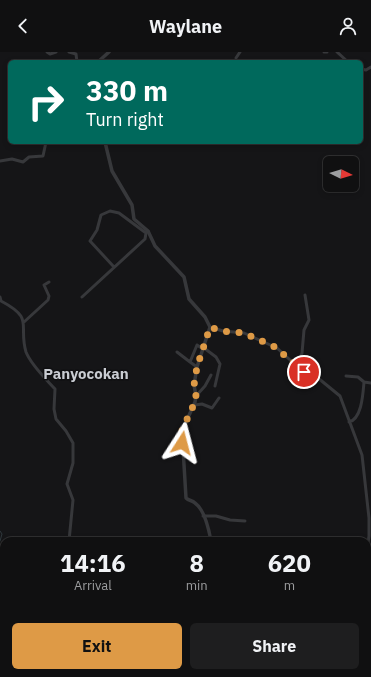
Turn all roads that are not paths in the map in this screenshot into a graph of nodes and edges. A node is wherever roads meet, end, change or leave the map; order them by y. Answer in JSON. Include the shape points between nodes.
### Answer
{"nodes":[{"id":1,"x":47,"y":52,"type":"edge"},
{"id":2,"x":56,"y":52,"type":"edge"},
{"id":3,"x":69,"y":52,"type":"edge"},
{"id":4,"x":109,"y":52,"type":"edge"},
{"id":5,"x":240,"y":52,"type":"edge"},
{"id":6,"x":324,"y":52,"type":"edge"},
{"id":7,"x":328,"y":52,"type":"edge"},
{"id":8,"x":338,"y":52,"type":"edge"},
{"id":9,"x":236,"y":58,"type":"dead end"},
{"id":10,"x":78,"y":60,"type":"edge"},
{"id":11,"x":100,"y":60,"type":"edge"},
{"id":12,"x":346,"y":60,"type":"edge"},
{"id":13,"x":46,"y":144,"type":"edge"},
{"id":14,"x":105,"y":144,"type":"edge"},
{"id":15,"x":0,"y":161,"type":"edge"},
{"id":16,"x":147,"y":232,"type":"junction"},
{"id":17,"x":114,"y":267,"type":"junction"},
{"id":18,"x":48,"y":282,"type":"dead end"},
{"id":19,"x":305,"y":295,"type":"dead end"},
{"id":20,"x":0,"y":297,"type":"edge"},
{"id":21,"x":82,"y":297,"type":"dead end"},
{"id":22,"x":24,"y":322,"type":"junction"},
{"id":23,"x":210,"y":327,"type":"junction"},
{"id":24,"x":204,"y":349,"type":"junction"},
{"id":25,"x":177,"y":352,"type":"dead end"},
{"id":26,"x":190,"y":362,"type":"junction"},
{"id":27,"x":197,"y":367,"type":"junction"},
{"id":28,"x":297,"y":367,"type":"junction"},
{"id":29,"x":210,"y":375,"type":"dead end"},
{"id":30,"x":346,"y":376,"type":"dead end"},
{"id":31,"x":364,"y":382,"type":"junction"},
{"id":32,"x":371,"y":383,"type":"edge"},
{"id":33,"x":205,"y":385,"type":"junction"},
{"id":34,"x":215,"y":386,"type":"dead end"},
{"id":35,"x":210,"y":388,"type":"dead end"},
{"id":36,"x":196,"y":396,"type":"junction"},
{"id":37,"x":219,"y":398,"type":"dead end"},
{"id":38,"x":195,"y":405,"type":"junction"},
{"id":39,"x":349,"y":422,"type":"junction"},
{"id":40,"x":203,"y":516,"type":"junction"},
{"id":41,"x":245,"y":521,"type":"dead end"},
{"id":42,"x":69,"y":537,"type":"edge"},
{"id":43,"x":210,"y":537,"type":"edge"},
{"id":44,"x":369,"y":537,"type":"edge"}],
"edges":[{"from":1,"to":2,"type":"street"},
{"from":3,"to":10,"type":"street","via":[[76,54]]},
{"from":4,"to":11,"type":"street"},
{"from":5,"to":9,"type":"street"},
{"from":6,"to":7,"type":"street"},
{"from":8,"to":12,"type":"street"},
{"from":13,"to":15,"type":"street","via":[[43,156],[29,157],[23,162],[12,159]]},
{"from":14,"to":16,"type":"street","via":[[112,171],[132,205],[134,219]]},
{"from":16,"to":17,"type":"street","via":[[145,239]]},
{"from":16,"to":17,"type":"street","via":[[119,213],[110,211],[101,215],[98,230],[90,241]]},
{"from":16,"to":23,"type":"street","via":[[155,246],[184,276],[190,298]]},
{"from":17,"to":21,"type":"street"},
{"from":18,"to":22,"type":"street","via":[[44,285],[48,300]]},
{"from":19,"to":28,"type":"street","via":[[309,320],[304,330],[302,353]]},
{"from":20,"to":22,"type":"street","via":[[1,301],[18,312]]},
{"from":22,"to":42,"type":"street","via":[[26,352],[55,389],[56,419],[73,443],[73,463],[67,484],[73,500]]},
{"from":23,"to":24,"type":"street"},
{"from":23,"to":28,"type":"street","via":[[244,333],[275,347]]},
{"from":24,"to":26,"type":"street","via":[[197,346]]},
{"from":24,"to":27,"type":"street"},
{"from":24,"to":34,"type":"street","via":[[216,357],[220,364]]},
{"from":25,"to":26,"type":"street"},
{"from":26,"to":27,"type":"street"},
{"from":27,"to":36,"type":"street","via":[[194,385]]},
{"from":28,"to":39,"type":"street","via":[[318,378],[340,396]]},
{"from":29,"to":33,"type":"street"},
{"from":30,"to":31,"type":"street","via":[[358,377]]},
{"from":31,"to":32,"type":"street"},
{"from":31,"to":39,"type":"street","via":[[358,415]]},
{"from":33,"to":35,"type":"street"},
{"from":33,"to":36,"type":"street"},
{"from":36,"to":38,"type":"street"},
{"from":37,"to":38,"type":"street","via":[[212,408],[202,404]]},
{"from":38,"to":40,"type":"street","via":[[182,431],[183,465],[186,498],[196,503]]},
{"from":39,"to":44,"type":"street","via":[[362,454]]},
{"from":40,"to":41,"type":"street"},
{"from":40,"to":43,"type":"street"}]}
